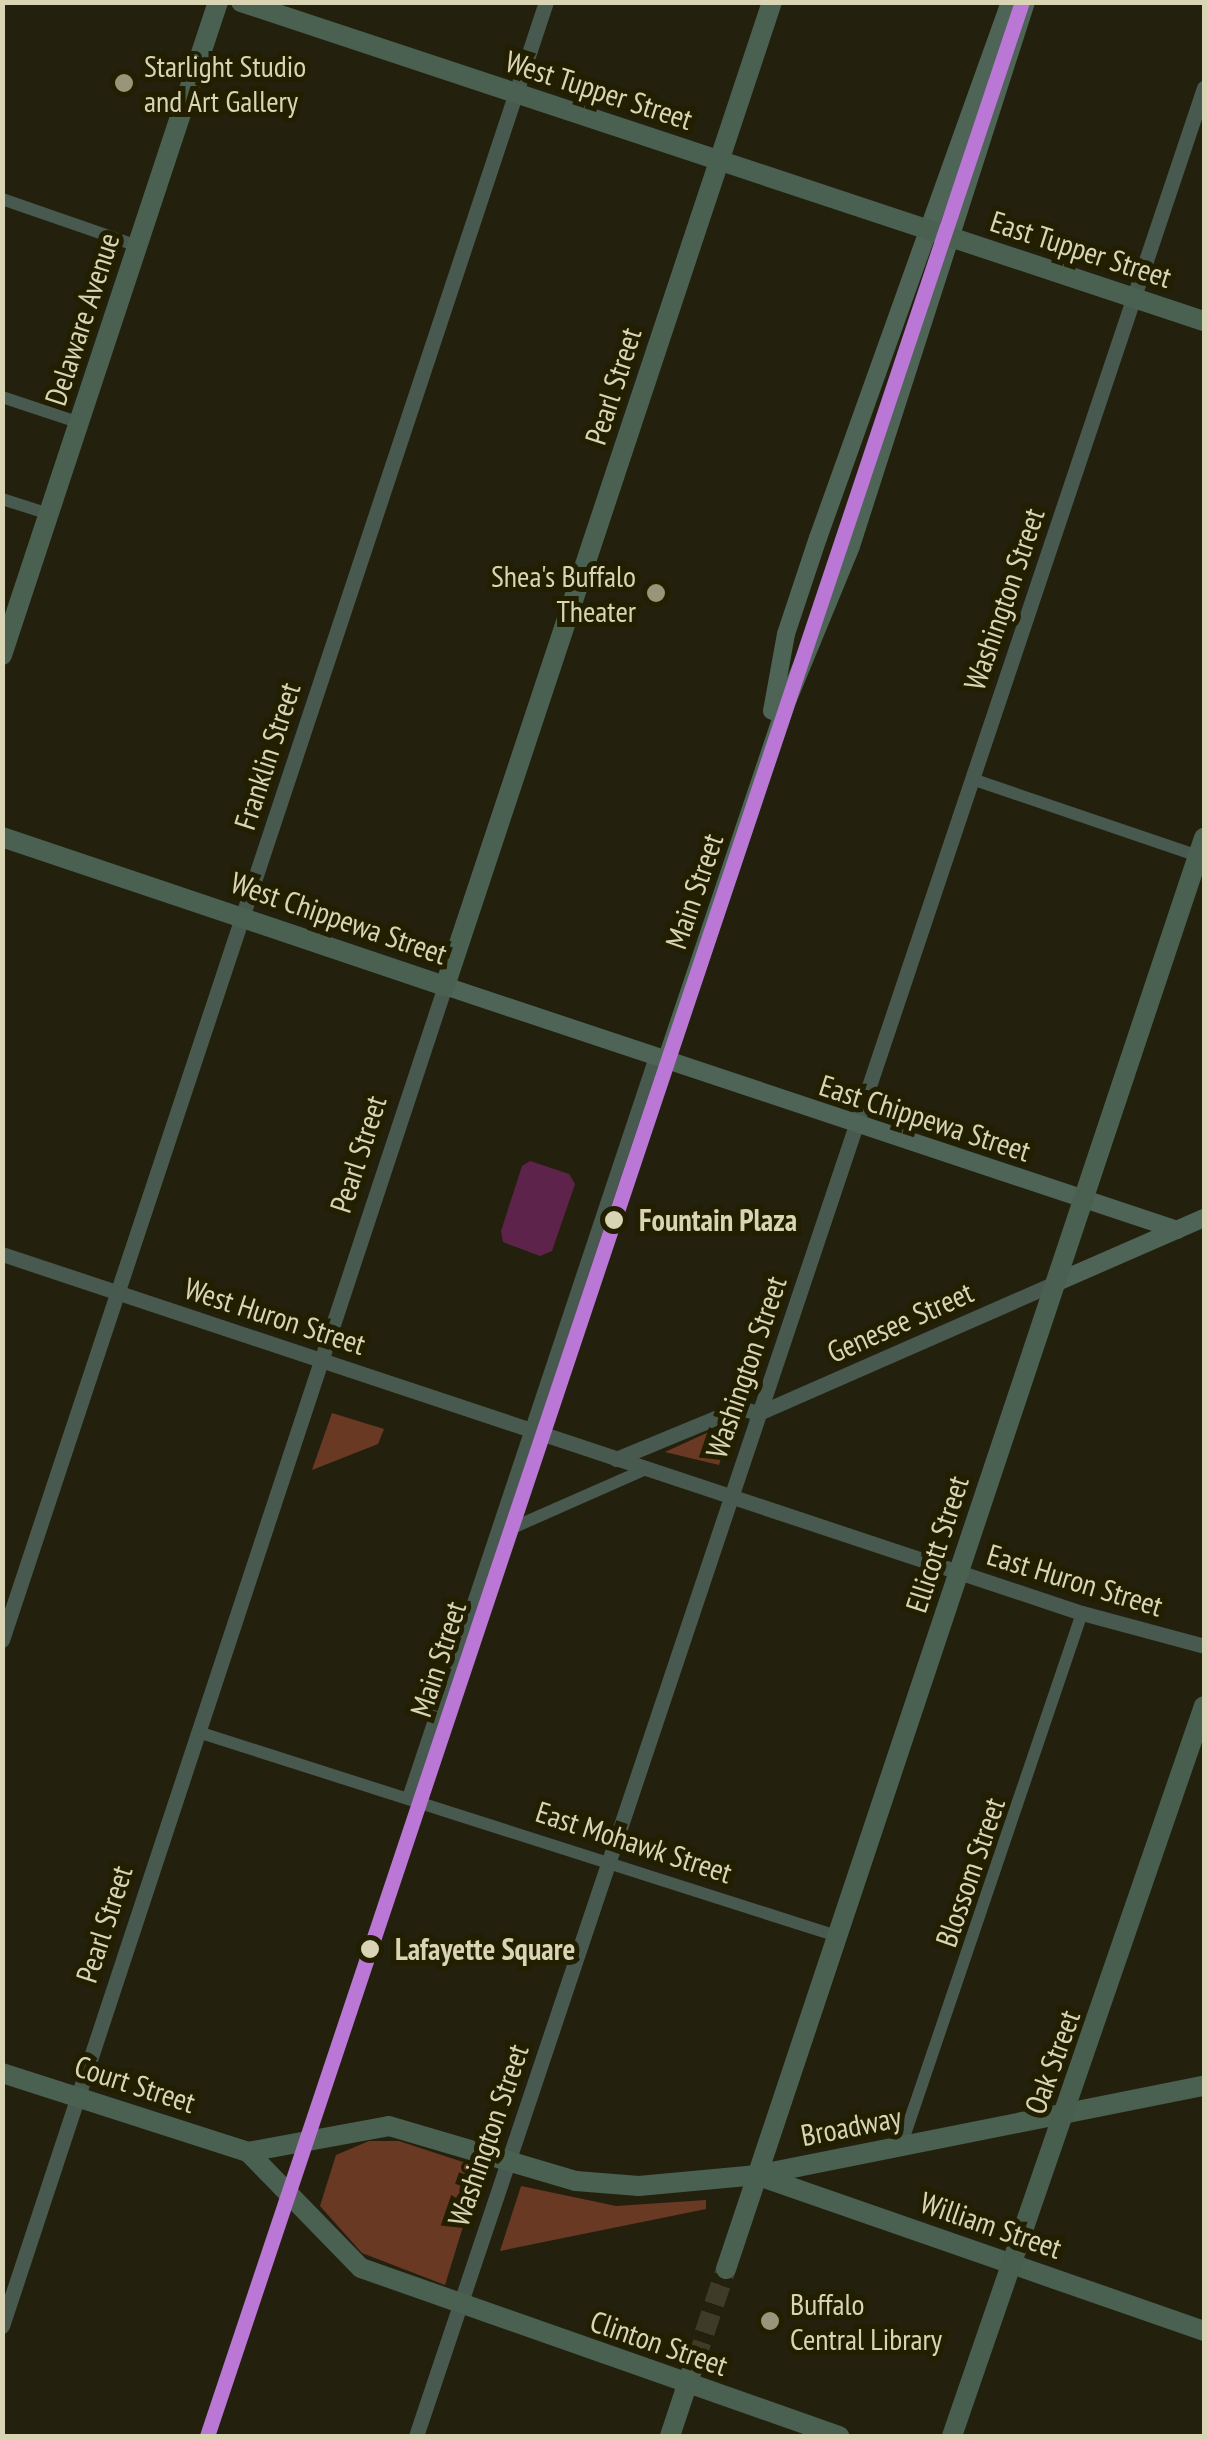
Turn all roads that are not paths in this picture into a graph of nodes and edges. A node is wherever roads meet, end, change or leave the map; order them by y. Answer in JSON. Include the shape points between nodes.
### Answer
{"nodes":[{"id":1,"x":218,"y":2,"type":"edge"},
{"id":2,"x":241,"y":2,"type":"edge"},
{"id":3,"x":546,"y":2,"type":"edge"},
{"id":4,"x":772,"y":2,"type":"edge"},
{"id":5,"x":1010,"y":2,"type":"edge"},
{"id":6,"x":1026,"y":2,"type":"edge"},
{"id":7,"x":1204,"y":88,"type":"edge"},
{"id":8,"x":515,"y":94,"type":"junction"},
{"id":9,"x":718,"y":161,"type":"junction"},
{"id":10,"x":2,"y":199,"type":"edge"},
{"id":11,"x":939,"y":234,"type":"junction"},
{"id":12,"x":138,"y":246,"type":"junction"},
{"id":13,"x":1134,"y":298,"type":"junction"},
{"id":14,"x":1204,"y":321,"type":"edge"},
{"id":15,"x":2,"y":397,"type":"edge"},
{"id":16,"x":80,"y":423,"type":"junction"},
{"id":17,"x":2,"y":499,"type":"edge"},
{"id":18,"x":49,"y":514,"type":"junction"},
{"id":19,"x":2,"y":655,"type":"edge"},
{"id":20,"x":972,"y":780,"type":"junction"},
{"id":21,"x":2,"y":838,"type":"edge"},
{"id":22,"x":1202,"y":847,"type":"edge"},
{"id":23,"x":242,"y":918,"type":"junction"},
{"id":24,"x":446,"y":986,"type":"junction"},
{"id":25,"x":659,"y":1058,"type":"junction"},
{"id":26,"x":856,"y":1124,"type":"junction"},
{"id":27,"x":1084,"y":1200,"type":"junction"},
{"id":28,"x":1204,"y":1218,"type":"edge"},
{"id":29,"x":1176,"y":1230,"type":"junction"},
{"id":30,"x":2,"y":1254,"type":"edge"},
{"id":31,"x":1055,"y":1283,"type":"junction"},
{"id":32,"x":118,"y":1293,"type":"junction"},
{"id":33,"x":321,"y":1360,"type":"junction"},
{"id":34,"x":759,"y":1413,"type":"junction"},
{"id":35,"x":534,"y":1432,"type":"junction"},
{"id":36,"x":616,"y":1459,"type":"junction"},
{"id":37,"x":646,"y":1469,"type":"junction"},
{"id":38,"x":731,"y":1497,"type":"junction"},
{"id":39,"x":510,"y":1528,"type":"junction"},
{"id":40,"x":959,"y":1572,"type":"junction"},
{"id":41,"x":1082,"y":1613,"type":"junction"},
{"id":42,"x":2,"y":1640,"type":"edge"},
{"id":43,"x":1204,"y":1646,"type":"edge"},
{"id":44,"x":1204,"y":1706,"type":"edge"},
{"id":45,"x":198,"y":1732,"type":"junction"},
{"id":46,"x":414,"y":1799,"type":"junction"},
{"id":47,"x":609,"y":1860,"type":"junction"},
{"id":48,"x":836,"y":1936,"type":"junction"},
{"id":49,"x":2,"y":2073,"type":"edge"},
{"id":50,"x":1204,"y":2086,"type":"edge"},
{"id":51,"x":78,"y":2097,"type":"junction"},
{"id":52,"x":1066,"y":2113,"type":"junction"},
{"id":53,"x":901,"y":2146,"type":"junction"},
{"id":54,"x":248,"y":2152,"type":"junction"},
{"id":55,"x":509,"y":2160,"type":"junction"},
{"id":56,"x":757,"y":2175,"type":"junction"},
{"id":57,"x":1011,"y":2264,"type":"junction"},
{"id":58,"x":726,"y":2269,"type":"tunnel mouth"},
{"id":59,"x":459,"y":2306,"type":"junction"},
{"id":60,"x":2,"y":2326,"type":"edge"},
{"id":61,"x":1204,"y":2331,"type":"edge"},
{"id":62,"x":695,"y":2361,"type":"tunnel mouth"},
{"id":63,"x":687,"y":2384,"type":"junction"},
{"id":64,"x":416,"y":2436,"type":"edge"},
{"id":65,"x":670,"y":2436,"type":"edge"},
{"id":66,"x":840,"y":2436,"type":"edge"},
{"id":67,"x":952,"y":2436,"type":"edge"}],
"edges":[{"from":1,"to":12,"type":"main road","name":"Delaware Avenue"},
{"from":2,"to":8,"type":"main road","name":"West Tupper Street"},
{"from":3,"to":8,"type":"street","name":"Franklin Street"},
{"from":4,"to":9,"type":"main road","name":"Pearl Street"},
{"from":5,"to":11,"type":"main road"},
{"from":6,"to":11,"type":"main road","name":"Main Street"},
{"from":7,"to":13,"type":"street","name":"Washington Street"},
{"from":8,"to":9,"type":"main road","name":"West Tupper Street"},
{"from":8,"to":23,"type":"street","name":"Franklin Street"},
{"from":9,"to":11,"type":"main road","name":"West Tupper Street"},
{"from":9,"to":24,"type":"main road","name":"Pearl Street"},
{"from":10,"to":12,"type":"street"},
{"from":11,"to":13,"type":"main road","name":"East Tupper Street"},
{"from":11,"to":25,"type":"main road","name":"Main Street","via":[[928,318],[852,546],[788,698]]},
{"from":11,"to":25,"type":"main road","name":"Main Street","via":[[899,303],[818,538],[782,650],[777,696]]},
{"from":12,"to":16,"type":"main road","name":"Delaware Avenue"},
{"from":13,"to":14,"type":"main road","name":"East Tupper Street"},
{"from":13,"to":20,"type":"street","name":"Washington Street"},
{"from":15,"to":16,"type":"street"},
{"from":16,"to":18,"type":"main road","name":"Delaware Avenue"},
{"from":17,"to":18,"type":"street"},
{"from":18,"to":19,"type":"main road","name":"Delaware Avenue"},
{"from":20,"to":22,"type":"street"},
{"from":20,"to":26,"type":"street","name":"Washington Street"},
{"from":21,"to":23,"type":"main road","name":"West Chippewa Street"},
{"from":22,"to":27,"type":"main road","name":"Ellicott Street"},
{"from":23,"to":24,"type":"main road","name":"West Chippewa Street"},
{"from":23,"to":32,"type":"street","name":"Franklin Street"},
{"from":24,"to":25,"type":"main road","name":"West Chippewa Street"},
{"from":24,"to":33,"type":"street","name":"Pearl Street"},
{"from":25,"to":26,"type":"main road","name":"East Chippewa Street"},
{"from":25,"to":35,"type":"street","name":"Main Street"},
{"from":26,"to":27,"type":"main road","name":"East Chippewa Street"},
{"from":26,"to":34,"type":"street","name":"Washington Street"},
{"from":27,"to":29,"type":"main road","name":"East Chippewa Street"},
{"from":27,"to":31,"type":"main road","name":"Ellicott Street"},
{"from":28,"to":29,"type":"main road","name":"Genesee Street"},
{"from":29,"to":31,"type":"main road","name":"Genesee Street"},
{"from":30,"to":32,"type":"street","name":"West Huron Street"},
{"from":31,"to":34,"type":"street","name":"Genesee Street"},
{"from":31,"to":40,"type":"main road","name":"Ellicott Street"},
{"from":32,"to":33,"type":"street","name":"West Huron Street"},
{"from":32,"to":42,"type":"street","name":"Franklin Street"},
{"from":33,"to":35,"type":"street","name":"West Huron Street"},
{"from":33,"to":45,"type":"street","name":"Pearl Street"},
{"from":34,"to":36,"type":"street","name":"Genesee Street","via":[[739,1408]]},
{"from":34,"to":38,"type":"street","name":"Washington Street"},
{"from":35,"to":36,"type":"street","name":"East Huron Street"},
{"from":35,"to":39,"type":"street","name":"Main Street"},
{"from":35,"to":46,"type":"street","name":"Main Street"},
{"from":36,"to":37,"type":"street","name":"East Huron Street"},
{"from":37,"to":38,"type":"street","name":"East Huron Street"},
{"from":37,"to":39,"type":"street"},
{"from":38,"to":40,"type":"street","name":"East Huron Street"},
{"from":38,"to":47,"type":"street","name":"Washington Street"},
{"from":39,"to":46,"type":"street","name":"Main Street"},
{"from":40,"to":41,"type":"street","name":"East Huron Street"},
{"from":40,"to":48,"type":"main road","name":"Ellicott Street"},
{"from":41,"to":43,"type":"street","name":"East Huron Street"},
{"from":41,"to":53,"type":"street","name":"Blossom Street"},
{"from":44,"to":52,"type":"highway","name":"Oak Street"},
{"from":45,"to":46,"type":"street","name":"East Mohawk Street"},
{"from":45,"to":51,"type":"street","name":"Pearl Street"},
{"from":46,"to":47,"type":"street","name":"East Mohawk Street"},
{"from":47,"to":48,"type":"street","name":"East Mohawk Street"},
{"from":47,"to":55,"type":"street","name":"Washington Street"},
{"from":48,"to":56,"type":"main road","name":"Ellicott Street"},
{"from":49,"to":51,"type":"main road","name":"Court Street"},
{"from":50,"to":52,"type":"main road","name":"Broadway"},
{"from":51,"to":54,"type":"main road","name":"Court Street"},
{"from":51,"to":60,"type":"street","name":"Pearl Street"},
{"from":52,"to":53,"type":"main road","name":"Broadway"},
{"from":52,"to":57,"type":"highway","name":"Oak Street"},
{"from":53,"to":56,"type":"main road","name":"Broadway"},
{"from":54,"to":55,"type":"main road","via":[[388,2126]]},
{"from":54,"to":59,"type":"main road","via":[[342,2256]]},
{"from":55,"to":56,"type":"main road","name":"Broadway","via":[[606,2185]]},
{"from":55,"to":59,"type":"street","name":"Washington Street"},
{"from":56,"to":57,"type":"main road","name":"William Street"},
{"from":56,"to":58,"type":"main road","name":"Ellicott Street"},
{"from":57,"to":61,"type":"main road","name":"William Street"},
{"from":57,"to":67,"type":"highway","name":"Oak Street"},
{"from":59,"to":63,"type":"main road","name":"Clinton Street"},
{"from":59,"to":64,"type":"street","name":"Washington Street"},
{"from":62,"to":63,"type":"main road"},
{"from":63,"to":65,"type":"main road"},
{"from":63,"to":66,"type":"main road","name":"Clinton Street"}]}
